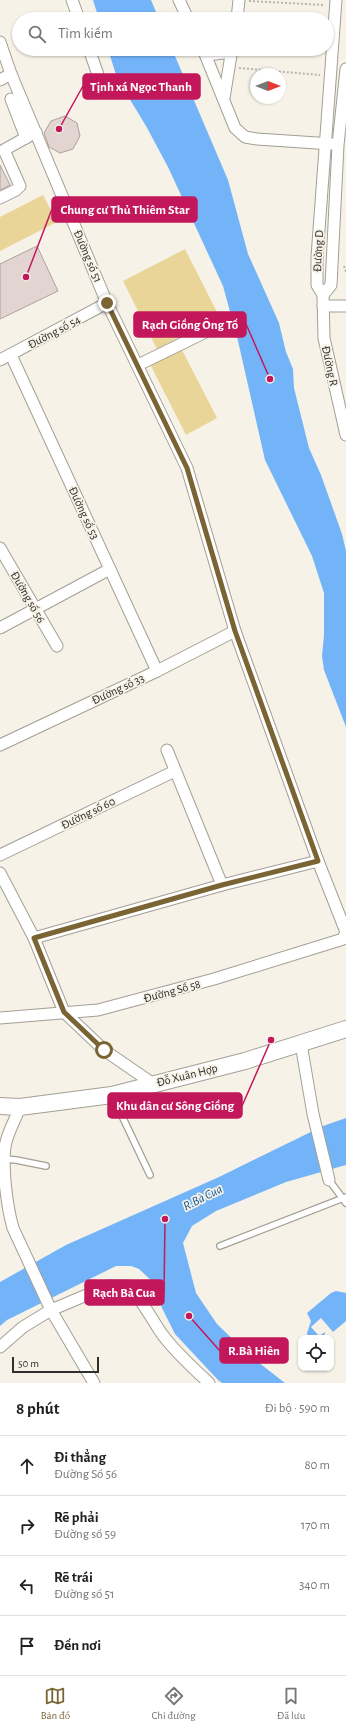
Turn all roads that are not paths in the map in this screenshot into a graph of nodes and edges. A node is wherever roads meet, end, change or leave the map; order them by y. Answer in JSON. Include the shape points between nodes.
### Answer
{"nodes":[{"id":1,"x":72,"y":0,"type":"edge"},
{"id":2,"x":179,"y":0,"type":"edge"},
{"id":3,"x":239,"y":0,"type":"edge"},
{"id":4,"x":336,"y":3,"type":"edge"},
{"id":5,"x":76,"y":12,"type":"edge"},
{"id":6,"x":185,"y":12,"type":"edge"},
{"id":7,"x":238,"y":12,"type":"edge"},
{"id":8,"x":334,"y":27,"type":"edge"},
{"id":9,"x":0,"y":42,"type":"edge"},
{"id":10,"x":91,"y":56,"type":"edge"},
{"id":11,"x":207,"y":56,"type":"edge"},
{"id":12,"x":231,"y":56,"type":"edge"},
{"id":13,"x":332,"y":56,"type":"edge"},
{"id":14,"x":346,"y":69,"type":"edge"},
{"id":15,"x":11,"y":74,"type":"junction"},
{"id":16,"x":0,"y":80,"type":"edge"},
{"id":17,"x":104,"y":92,"type":"dead end"},
{"id":18,"x":11,"y":99,"type":"dead end"},
{"id":19,"x":224,"y":99,"type":"junction"},
{"id":20,"x":36,"y":132,"type":"junction"},
{"id":21,"x":26,"y":138,"type":"junction"},
{"id":22,"x":325,"y":144,"type":"junction"},
{"id":23,"x":338,"y":145,"type":"junction"},
{"id":24,"x":2,"y":146,"type":"edge"},
{"id":25,"x":0,"y":198,"type":"edge"},
{"id":26,"x":323,"y":301,"type":"junction"},
{"id":27,"x":107,"y":303,"type":"junction"},
{"id":28,"x":346,"y":306,"type":"edge"},
{"id":29,"x":218,"y":326,"type":"dead end"},
{"id":30,"x":11,"y":355,"type":"junction"},
{"id":31,"x":0,"y":360,"type":"edge"},
{"id":32,"x":138,"y":365,"type":"junction"},
{"id":33,"x":342,"y":399,"type":"edge"},
{"id":34,"x":346,"y":435,"type":"edge"},
{"id":35,"x":0,"y":548,"type":"edge"},
{"id":36,"x":110,"y":569,"type":"junction"},
{"id":37,"x":35,"y":609,"type":"junction"},
{"id":38,"x":0,"y":628,"type":"edge"},
{"id":39,"x":235,"y":631,"type":"junction"},
{"id":40,"x":57,"y":646,"type":"dead end"},
{"id":41,"x":157,"y":670,"type":"junction"},
{"id":42,"x":0,"y":745,"type":"edge"},
{"id":43,"x":167,"y":750,"type":"dead end"},
{"id":44,"x":176,"y":771,"type":"junction"},
{"id":45,"x":0,"y":855,"type":"edge"},
{"id":46,"x":318,"y":861,"type":"junction"},
{"id":47,"x":0,"y":873,"type":"edge"},
{"id":48,"x":222,"y":885,"type":"junction"},
{"id":49,"x":34,"y":938,"type":"junction"},
{"id":50,"x":340,"y":940,"type":"joint"},
{"id":51,"x":64,"y":1012,"type":"junction"},
{"id":52,"x":0,"y":1018,"type":"edge"},
{"id":53,"x":346,"y":1029,"type":"edge"},
{"id":54,"x":301,"y":1044,"type":"junction"},
{"id":55,"x":152,"y":1083,"type":"junction"},
{"id":56,"x":112,"y":1095,"type":"junction"},
{"id":57,"x":0,"y":1106,"type":"edge"},
{"id":58,"x":20,"y":1107,"type":"junction"},
{"id":59,"x":5,"y":1159,"type":"junction"},
{"id":60,"x":46,"y":1166,"type":"dead end"},
{"id":61,"x":150,"y":1175,"type":"dead end"},
{"id":62,"x":329,"y":1180,"type":"joint"},
{"id":63,"x":345,"y":1200,"type":"edge"},
{"id":64,"x":220,"y":1246,"type":"dead end"},
{"id":65,"x":51,"y":1310,"type":"junction"},
{"id":66,"x":0,"y":1347,"type":"edge"},
{"id":67,"x":94,"y":1383,"type":"edge"},
{"id":68,"x":209,"y":1383,"type":"edge"}],
"edges":[{"from":1,"to":5,"type":"street"},
{"from":2,"to":6,"type":"street"},
{"from":3,"to":7,"type":"street"},
{"from":4,"to":8,"type":"street","name":"Đường D"},
{"from":9,"to":15,"type":"street","name":"Đường số 51"},
{"from":10,"to":17,"type":"street"},
{"from":11,"to":19,"type":"street"},
{"from":12,"to":19,"type":"street"},
{"from":13,"to":22,"type":"street","name":"Đường D"},
{"from":14,"to":23,"type":"street","name":"Đường D"},
{"from":15,"to":16,"type":"street"},
{"from":15,"to":20,"type":"street","name":"Đường số 51"},
{"from":18,"to":21,"type":"street"},
{"from":19,"to":22,"type":"street","via":[[235,128],[246,137]]},
{"from":20,"to":21,"type":"street"},
{"from":20,"to":27,"type":"street","name":"Đường số 51"},
{"from":21,"to":24,"type":"street"},
{"from":22,"to":23,"type":"street"},
{"from":22,"to":26,"type":"street","name":"Đường D","via":[[317,257],[317,285]]},
{"from":23,"to":26,"type":"street","name":"Đường D","via":[[331,285]]},
{"from":24,"to":25,"type":"street","via":[[20,186]]},
{"from":26,"to":28,"type":"street"},
{"from":26,"to":33,"type":"street","name":"Đường R","via":[[324,338]]},
{"from":27,"to":30,"type":"street","name":"Đường số 54"},
{"from":27,"to":32,"type":"street","name":"Đường số 51"},
{"from":29,"to":32,"type":"street"},
{"from":30,"to":31,"type":"street","name":"Đường số 54"},
{"from":30,"to":36,"type":"street","name":"Đường số 53"},
{"from":32,"to":39,"type":"street","name":"Đường số 51","via":[[187,468]]},
{"from":33,"to":34,"type":"street","name":"Đường R"},
{"from":35,"to":37,"type":"street","name":"Đường số 56"},
{"from":36,"to":37,"type":"street"},
{"from":36,"to":41,"type":"street","name":"Đường số 53"},
{"from":37,"to":38,"type":"street"},
{"from":37,"to":40,"type":"street","name":"Đường số 56"},
{"from":39,"to":41,"type":"street","name":"Đường số 33"},
{"from":39,"to":46,"type":"street","name":"Đường số 51"},
{"from":41,"to":42,"type":"street","name":"Đường số 33"},
{"from":43,"to":44,"type":"street"},
{"from":44,"to":45,"type":"street","name":"Đường số 60"},
{"from":44,"to":48,"type":"street"},
{"from":46,"to":48,"type":"street"},
{"from":46,"to":50,"type":"street","name":"Đường số 51","via":[[346,932]]},
{"from":47,"to":49,"type":"street"},
{"from":48,"to":49,"type":"street"},
{"from":49,"to":51,"type":"street"},
{"from":50,"to":51,"type":"street","name":"Đường Số 58","via":[[214,980],[98,1010]]},
{"from":51,"to":52,"type":"street","name":"Đường Số 58"},
{"from":51,"to":55,"type":"street","via":[[104,1050]]},
{"from":53,"to":54,"type":"main road","name":"Đỗ Xuân Hợp"},
{"from":54,"to":55,"type":"main road","name":"Đỗ Xuân Hợp","via":[[244,1061]]},
{"from":54,"to":62,"type":"street","via":[[313,1114]]},
{"from":55,"to":56,"type":"main road","name":"Đỗ Xuân Hợp"},
{"from":56,"to":58,"type":"main road","name":"Đỗ Xuân Hợp"},
{"from":56,"to":61,"type":"lane"},
{"from":57,"to":58,"type":"main road","name":"Đỗ Xuân Hợp"},
{"from":58,"to":59,"type":"street","via":[[6,1142]]},
{"from":59,"to":60,"type":"lane"},
{"from":59,"to":65,"type":"street","via":[[7,1203],[13,1228]]},
{"from":62,"to":63,"type":"lane"},
{"from":63,"to":64,"type":"lane"},
{"from":65,"to":66,"type":"street","via":[[23,1327]]},
{"from":65,"to":67,"type":"street"},
{"from":65,"to":68,"type":"street","via":[[108,1286],[129,1286],[138,1295],[163,1336]]}]}
